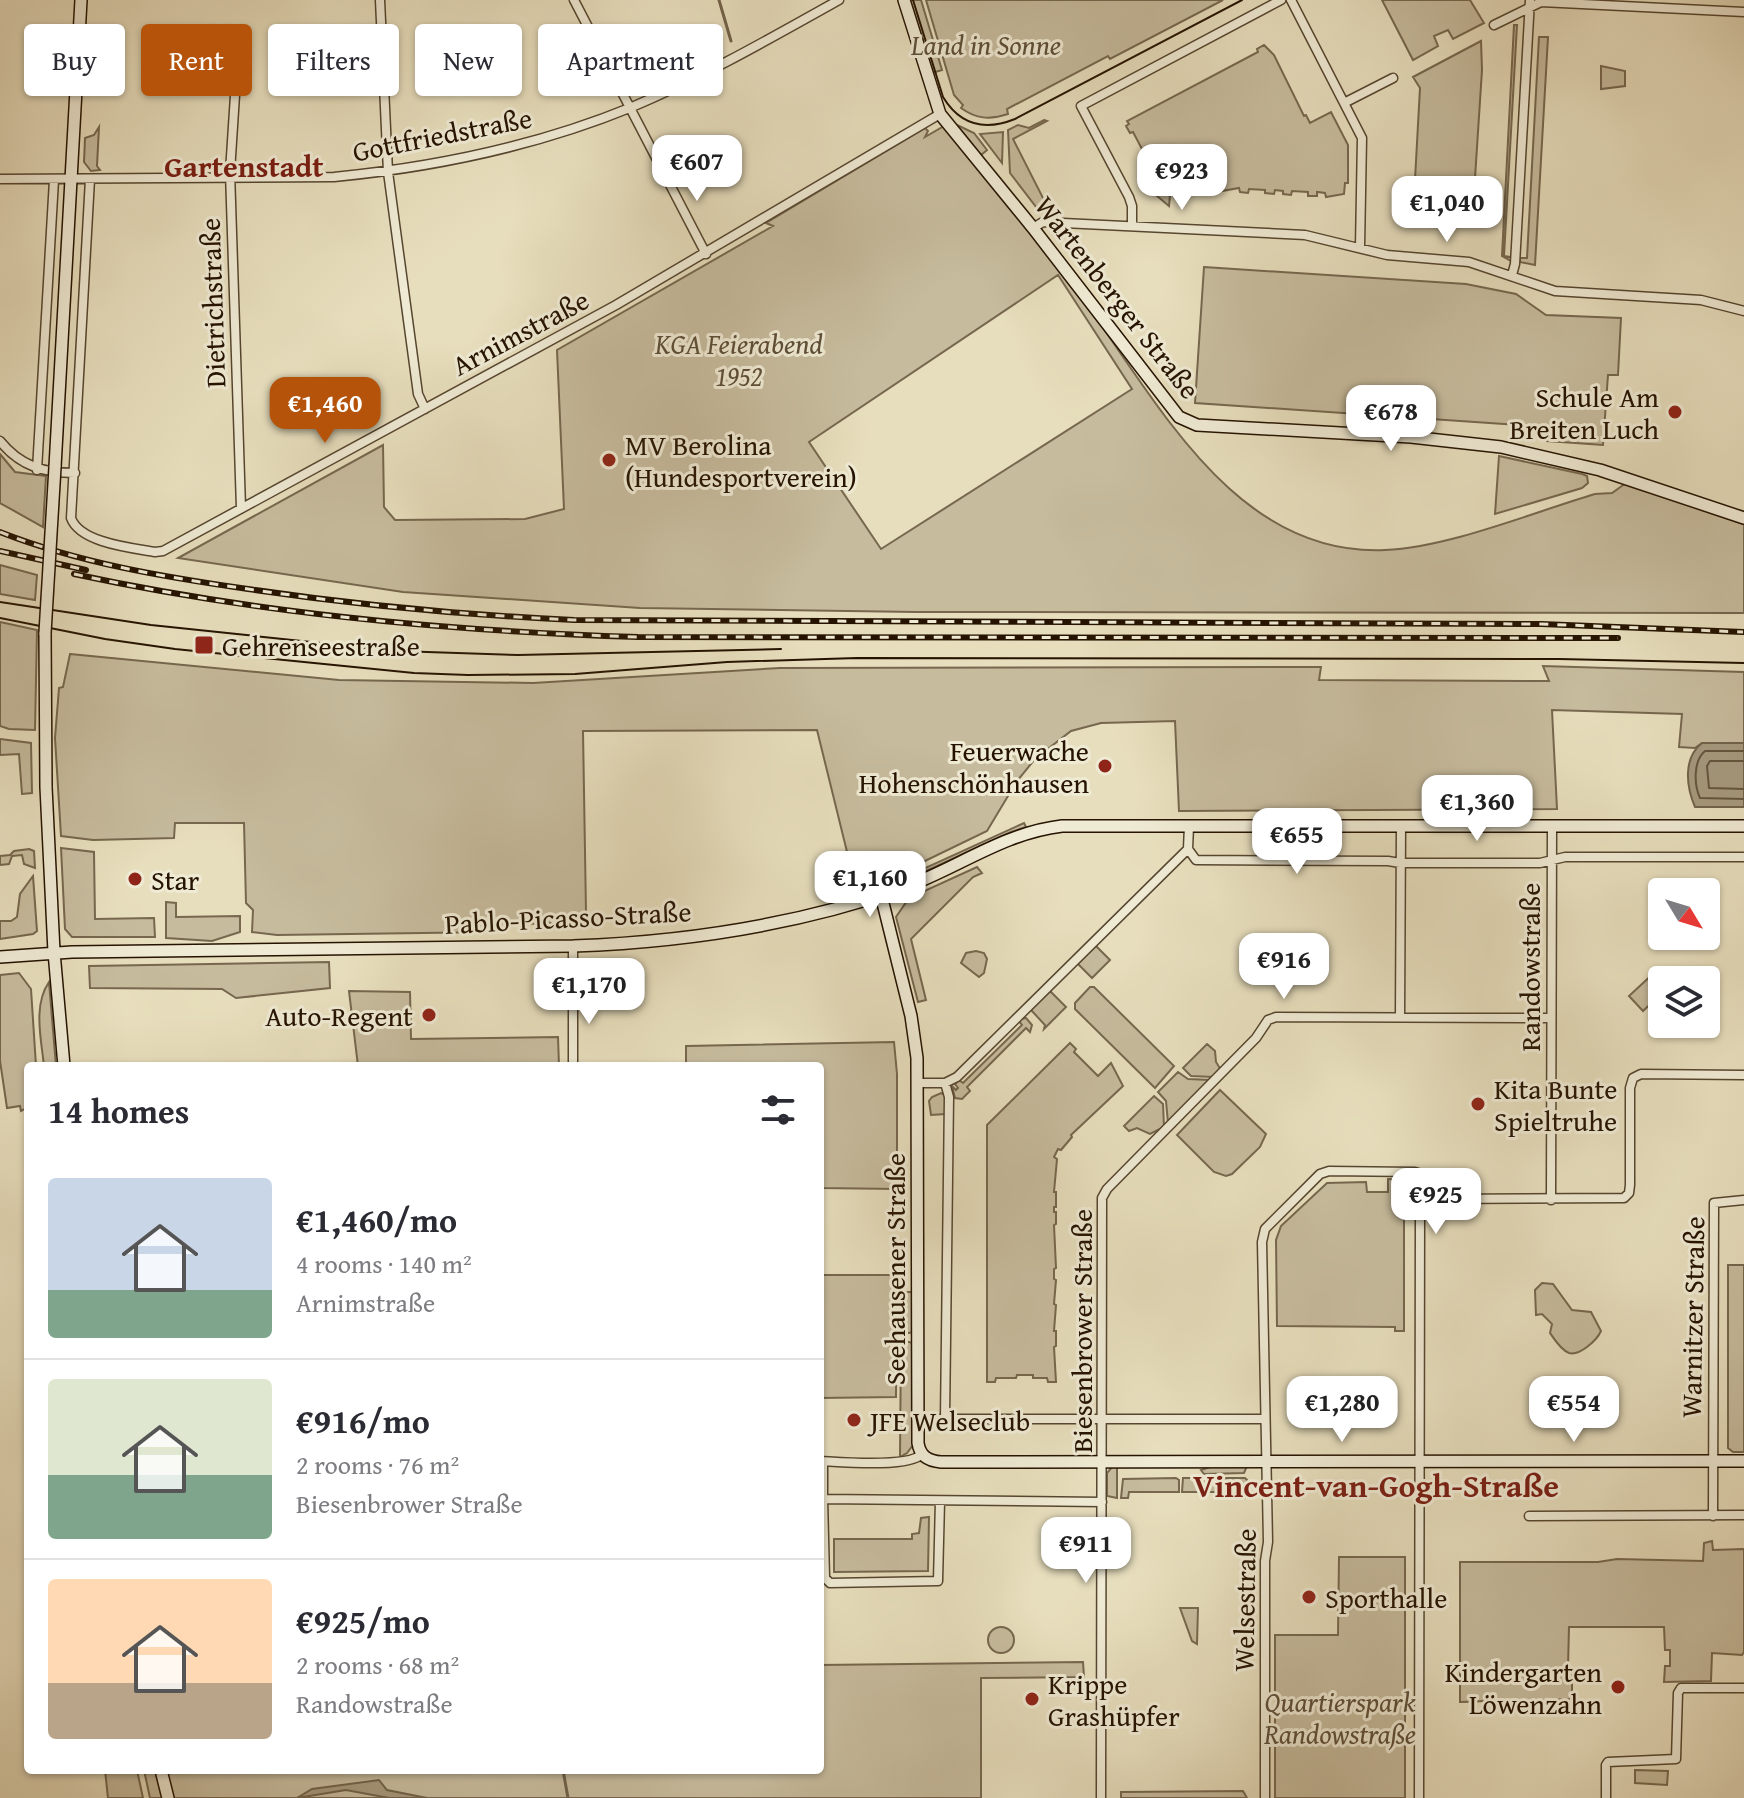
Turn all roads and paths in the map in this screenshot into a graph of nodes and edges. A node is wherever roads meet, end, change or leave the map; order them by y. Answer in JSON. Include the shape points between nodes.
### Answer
{"nodes":[{"id":1,"x":81,"y":0,"type":"edge"},
{"id":2,"x":380,"y":0,"type":"edge"},
{"id":3,"x":574,"y":0,"type":"edge"},
{"id":4,"x":839,"y":0,"type":"edge"},
{"id":5,"x":904,"y":0,"type":"edge"},
{"id":6,"x":1281,"y":0,"type":"edge"},
{"id":7,"x":1291,"y":0,"type":"edge"},
{"id":8,"x":1529,"y":4,"type":"edge"},
{"id":9,"x":1744,"y":12,"type":"edge"},
{"id":10,"x":1494,"y":25,"type":"dead end"},
{"id":11,"x":1393,"y":78,"type":"dead end"},
{"id":12,"x":235,"y":96,"type":"edge"},
{"id":13,"x":1344,"y":103,"type":"junction"},
{"id":14,"x":630,"y":107,"type":"junction"},
{"id":15,"x":940,"y":114,"type":"junction"},
{"id":16,"x":388,"y":172,"type":"junction"},
{"id":17,"x":0,"y":179,"type":"edge"},
{"id":18,"x":70,"y":179,"type":"junction"},
{"id":19,"x":90,"y":179,"type":"junction"},
{"id":20,"x":230,"y":179,"type":"junction"},
{"id":21,"x":54,"y":180,"type":"junction"},
{"id":22,"x":1132,"y":226,"type":"junction"},
{"id":23,"x":1033,"y":228,"type":"junction"},
{"id":24,"x":1360,"y":247,"type":"junction"},
{"id":25,"x":706,"y":254,"type":"junction"},
{"id":26,"x":1512,"y":275,"type":"junction"},
{"id":27,"x":1744,"y":311,"type":"edge"},
{"id":28,"x":425,"y":409,"type":"junction"},
{"id":29,"x":0,"y":441,"type":"edge"},
{"id":30,"x":37,"y":470,"type":"junction"},
{"id":31,"x":75,"y":473,"type":"junction"},
{"id":32,"x":241,"y":508,"type":"junction"},
{"id":33,"x":1744,"y":518,"type":"edge"},
{"id":34,"x":1189,"y":826,"type":"junction"},
{"id":35,"x":1401,"y":826,"type":"junction"},
{"id":36,"x":1744,"y":826,"type":"edge"},
{"id":37,"x":1552,"y":827,"type":"junction"},
{"id":38,"x":1188,"y":849,"type":"junction"},
{"id":39,"x":1744,"y":857,"type":"edge"},
{"id":40,"x":1552,"y":861,"type":"junction"},
{"id":41,"x":1400,"y":863,"type":"junction"},
{"id":42,"x":881,"y":895,"type":"junction"},
{"id":43,"x":573,"y":946,"type":"junction"},
{"id":44,"x":54,"y":952,"type":"junction"},
{"id":45,"x":0,"y":957,"type":"edge"},
{"id":46,"x":1400,"y":1017,"type":"junction"},
{"id":47,"x":1550,"y":1018,"type":"junction"},
{"id":48,"x":64,"y":1062,"type":"edge"},
{"id":49,"x":573,"y":1062,"type":"edge"},
{"id":50,"x":1744,"y":1075,"type":"edge"},
{"id":51,"x":918,"y":1083,"type":"junction"},
{"id":52,"x":945,"y":1083,"type":"junction"},
{"id":53,"x":1428,"y":1200,"type":"junction"},
{"id":54,"x":1551,"y":1200,"type":"junction"},
{"id":55,"x":1744,"y":1200,"type":"edge"},
{"id":56,"x":917,"y":1419,"type":"junction"},
{"id":57,"x":945,"y":1419,"type":"junction"},
{"id":58,"x":1103,"y":1419,"type":"junction"},
{"id":59,"x":1264,"y":1419,"type":"junction"},
{"id":60,"x":922,"y":1454,"type":"junction"},
{"id":61,"x":1102,"y":1461,"type":"junction"},
{"id":62,"x":1265,"y":1461,"type":"junction"},
{"id":63,"x":1713,"y":1461,"type":"junction"},
{"id":64,"x":1744,"y":1461,"type":"edge"},
{"id":65,"x":824,"y":1462,"type":"edge"},
{"id":66,"x":1419,"y":1462,"type":"junction"},
{"id":67,"x":824,"y":1499,"type":"edge"},
{"id":68,"x":940,"y":1501,"type":"junction"},
{"id":69,"x":1102,"y":1502,"type":"junction"},
{"id":70,"x":1744,"y":1515,"type":"edge"},
{"id":71,"x":1529,"y":1516,"type":"dead end"},
{"id":72,"x":1713,"y":1516,"type":"junction"},
{"id":73,"x":824,"y":1538,"type":"edge"},
{"id":74,"x":1744,"y":1688,"type":"edge"},
{"id":75,"x":162,"y":1774,"type":"edge"},
{"id":76,"x":168,"y":1798,"type":"edge"},
{"id":77,"x":1101,"y":1798,"type":"edge"},
{"id":78,"x":1265,"y":1798,"type":"edge"},
{"id":79,"x":1419,"y":1798,"type":"edge"},
{"id":80,"x":1606,"y":1798,"type":"edge"}],
"edges":[{"from":1,"to":18,"type":"main road"},
{"from":2,"to":16,"type":"street"},
{"from":3,"to":14,"type":"street"},
{"from":4,"to":14,"type":"street","name":"Gottfriedstraße","via":[[733,59]]},
{"from":5,"to":15,"type":"main road","name":"Wartenberger Straße"},
{"from":6,"to":22,"type":"street","via":[[1081,106],[1129,197]]},
{"from":7,"to":13,"type":"street"},
{"from":8,"to":9,"type":"street"},
{"from":8,"to":10,"type":"street"},
{"from":8,"to":26,"type":"street"},
{"from":11,"to":13,"type":"street"},
{"from":12,"to":20,"type":"street","name":"Dietrichstraße"},
{"from":13,"to":24,"type":"street","via":[[1362,138]]},
{"from":14,"to":16,"type":"street","name":"Gottfriedstraße","via":[[534,140]]},
{"from":14,"to":25,"type":"street"},
{"from":15,"to":23,"type":"main road","name":"Wartenberger Straße"},
{"from":15,"to":25,"type":"street","name":"Arnimstraße"},
{"from":16,"to":20,"type":"street","name":"Gottfriedstraße"},
{"from":16,"to":28,"type":"street","via":[[418,394]]},
{"from":17,"to":21,"type":"street","name":"Gottfriedstraße"},
{"from":18,"to":19,"type":"street","name":"Gottfriedstraße"},
{"from":18,"to":21,"type":"street","name":"Gottfriedstraße"},
{"from":18,"to":44,"type":"main road","bridge":true,"via":[[45,633]]},
{"from":19,"to":20,"type":"street","name":"Gottfriedstraße"},
{"from":19,"to":31,"type":"street"},
{"from":20,"to":32,"type":"street","name":"Dietrichstraße"},
{"from":21,"to":30,"type":"street"},
{"from":22,"to":23,"type":"street","via":[[1043,222]]},
{"from":22,"to":24,"type":"street","via":[[1305,235]]},
{"from":23,"to":33,"type":"main road","name":"Wartenberger Straße","via":[[1179,417],[1189,422],[1501,447],[1612,474]]},
{"from":24,"to":26,"type":"street","via":[[1387,255],[1469,262]]},
{"from":25,"to":28,"type":"street","name":"Arnimstraße"},
{"from":26,"to":27,"type":"street","via":[[1574,294],[1701,300]]},
{"from":28,"to":32,"type":"street","name":"Arnimstraße"},
{"from":29,"to":30,"type":"street"},
{"from":30,"to":31,"type":"street"},
{"from":31,"to":32,"type":"street","name":"Arnimstraße","via":[[71,518],[79,531],[107,542],[163,551]]},
{"from":34,"to":35,"type":"main road","name":"Pablo-Picasso-Straße"},
{"from":34,"to":38,"type":"street"},
{"from":34,"to":42,"type":"main road","name":"Pablo-Picasso-Straße","via":[[1037,830],[1012,836]]},
{"from":35,"to":37,"type":"main road","name":"Pablo-Picasso-Straße"},
{"from":35,"to":41,"type":"street"},
{"from":36,"to":37,"type":"main road","name":"Pablo-Picasso-Straße"},
{"from":37,"to":40,"type":"street","name":"Randowstraße"},
{"from":38,"to":41,"type":"street","via":[[1196,860]]},
{"from":38,"to":52,"type":"street","via":[[957,1077]]},
{"from":39,"to":40,"type":"street"},
{"from":40,"to":41,"type":"street"},
{"from":40,"to":47,"type":"street","name":"Randowstraße"},
{"from":41,"to":46,"type":"street"},
{"from":42,"to":43,"type":"main road","name":"Pablo-Picasso-Straße","via":[[738,930]]},
{"from":42,"to":51,"type":"main road","name":"Seehausener Straße","via":[[913,1026]]},
{"from":43,"to":44,"type":"main road","name":"Pablo-Picasso-Straße"},
{"from":43,"to":49,"type":"street"},
{"from":44,"to":45,"type":"main road","name":"Pablo-Picasso-Straße"},
{"from":44,"to":48,"type":"main road"},
{"from":46,"to":47,"type":"street","name":"Biesenbrower Straße"},
{"from":46,"to":58,"type":"street","name":"Biesenbrower Straße","via":[[1268,1020],[1107,1189],[1102,1198]]},
{"from":47,"to":54,"type":"street","name":"Randowstraße"},
{"from":50,"to":54,"type":"street","via":[[1633,1078],[1629,1193],[1616,1200]]},
{"from":51,"to":52,"type":"street"},
{"from":51,"to":56,"type":"main road","name":"Seehausener Straße"},
{"from":52,"to":57,"type":"street","name":"Seehausener Straße"},
{"from":53,"to":54,"type":"street"},
{"from":53,"to":59,"type":"street","name":"Welsestraße","via":[[1428,1176],[1415,1172],[1329,1171],[1265,1229]]},
{"from":53,"to":66,"type":"street","via":[[1420,1213]]},
{"from":55,"to":63,"type":"street","name":"Warnitzer Straße","via":[[1714,1203]]},
{"from":56,"to":57,"type":"street"},
{"from":56,"to":60,"type":"main road","name":"Seehausener Straße"},
{"from":57,"to":58,"type":"street"},
{"from":58,"to":59,"type":"street"},
{"from":58,"to":61,"type":"street","name":"Biesenbrower Straße"},
{"from":59,"to":62,"type":"street","name":"Welsestraße"},
{"from":60,"to":61,"type":"main road","via":[[941,1462]]},
{"from":60,"to":65,"type":"street","via":[[898,1462]]},
{"from":61,"to":62,"type":"main road"},
{"from":61,"to":69,"type":"street","name":"Biesenbrower Straße"},
{"from":62,"to":66,"type":"main road"},
{"from":62,"to":78,"type":"street","name":"Welsestraße"},
{"from":63,"to":64,"type":"main road"},
{"from":63,"to":66,"type":"main road"},
{"from":63,"to":72,"type":"street"},
{"from":66,"to":79,"type":"street"},
{"from":67,"to":68,"type":"street"},
{"from":68,"to":69,"type":"street"},
{"from":68,"to":73,"type":"street","via":[[938,1581],[830,1583],[825,1578]]},
{"from":69,"to":77,"type":"street","name":"Biesenbrower Straße"},
{"from":70,"to":72,"type":"street"},
{"from":71,"to":72,"type":"street"},
{"from":74,"to":80,"type":"street","via":[[1681,1688],[1676,1759],[1608,1762]]},
{"from":75,"to":76,"type":"main road"}]}
